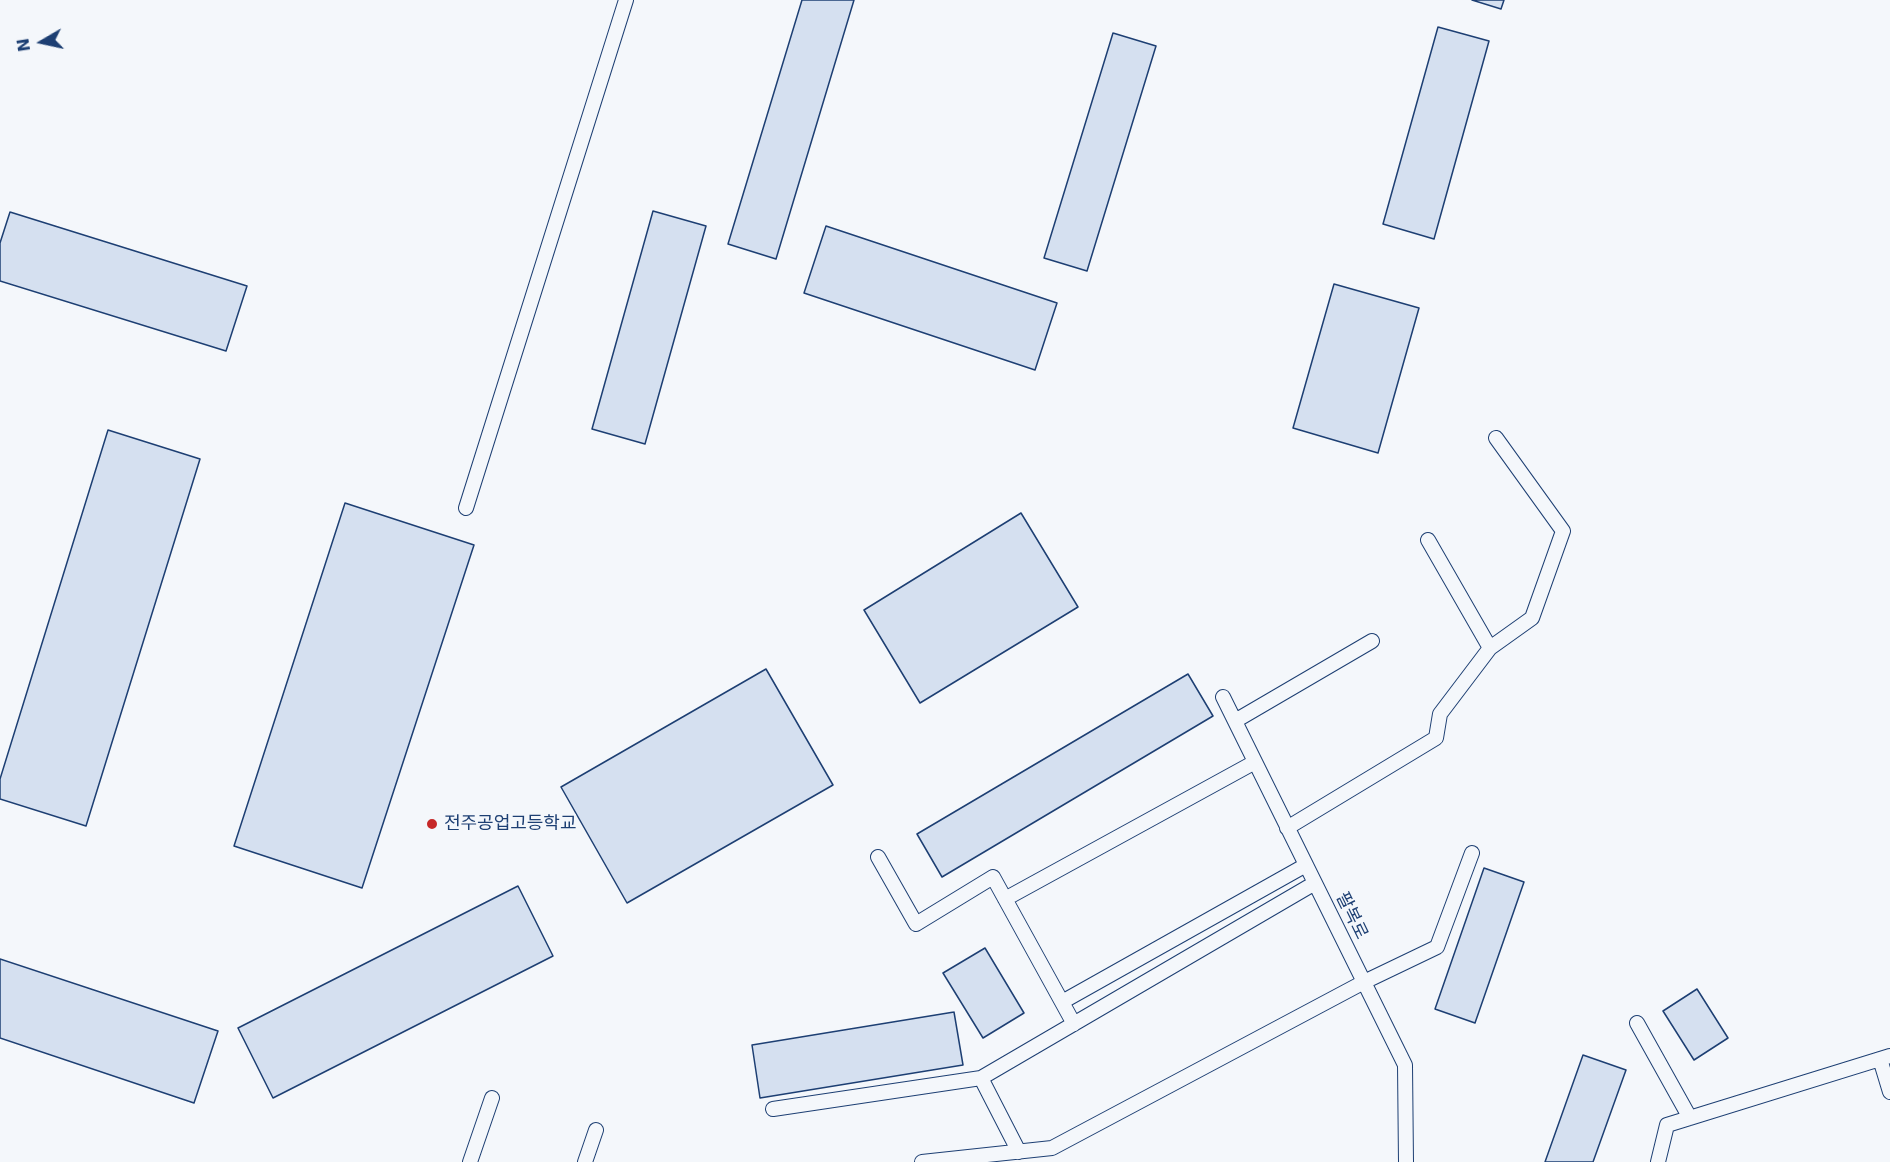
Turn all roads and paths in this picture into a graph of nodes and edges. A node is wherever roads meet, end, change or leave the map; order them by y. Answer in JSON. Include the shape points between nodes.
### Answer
{"nodes":[{"id":1,"x":626,"y":0,"type":"edge"},
{"id":2,"x":1496,"y":438,"type":"dead end"},
{"id":3,"x":466,"y":508,"type":"dead end"},
{"id":4,"x":1428,"y":540,"type":"dead end"},
{"id":5,"x":1372,"y":641,"type":"dead end"},
{"id":6,"x":1490,"y":648,"type":"junction"},
{"id":7,"x":1223,"y":697,"type":"dead end"},
{"id":8,"x":1235,"y":721,"type":"junction"},
{"id":9,"x":1255,"y":762,"type":"junction"},
{"id":10,"x":1287,"y":828,"type":"junction"},
{"id":11,"x":1472,"y":853,"type":"dead end"},
{"id":12,"x":878,"y":857,"type":"dead end"},
{"id":13,"x":1306,"y":865,"type":"junction"},
{"id":14,"x":1315,"y":883,"type":"junction"},
{"id":15,"x":1005,"y":899,"type":"junction"},
{"id":16,"x":1364,"y":982,"type":"junction"},
{"id":17,"x":1062,"y":1002,"type":"junction"},
{"id":18,"x":1637,"y":1023,"type":"dead end"},
{"id":19,"x":1074,"y":1024,"type":"junction"},
{"id":20,"x":1885,"y":1058,"type":"edge"},
{"id":21,"x":981,"y":1078,"type":"junction"},
{"id":22,"x":1890,"y":1092,"type":"edge"},
{"id":23,"x":492,"y":1098,"type":"dead end"},
{"id":24,"x":772,"y":1110,"type":"dead end"},
{"id":25,"x":1690,"y":1118,"type":"junction"},
{"id":26,"x":596,"y":1130,"type":"dead end"},
{"id":27,"x":1019,"y":1152,"type":"junction"},
{"id":28,"x":470,"y":1162,"type":"edge"},
{"id":29,"x":585,"y":1162,"type":"edge"},
{"id":30,"x":922,"y":1162,"type":"edge"},
{"id":31,"x":1406,"y":1162,"type":"edge"},
{"id":32,"x":1658,"y":1162,"type":"edge"}],
"edges":[{"from":1,"to":3,"type":"lane"},
{"from":2,"to":6,"type":"lane","via":[[1563,531],[1532,618]]},
{"from":4,"to":6,"type":"lane"},
{"from":5,"to":8,"type":"lane"},
{"from":6,"to":10,"type":"lane","via":[[1440,714],[1436,738]]},
{"from":7,"to":8,"type":"lane","name":"팔복로"},
{"from":8,"to":9,"type":"lane","name":"팔복로"},
{"from":9,"to":10,"type":"lane","name":"팔복로"},
{"from":9,"to":15,"type":"lane"},
{"from":10,"to":13,"type":"lane","name":"팔복로"},
{"from":11,"to":16,"type":"lane","via":[[1437,947]]},
{"from":12,"to":15,"type":"lane","via":[[916,924],[993,876]]},
{"from":13,"to":14,"type":"lane","name":"팔복로"},
{"from":13,"to":17,"type":"lane"},
{"from":14,"to":16,"type":"lane","name":"팔복로"},
{"from":14,"to":19,"type":"lane"},
{"from":15,"to":17,"type":"lane"},
{"from":16,"to":27,"type":"lane","via":[[1052,1148]]},
{"from":16,"to":31,"type":"lane","name":"팔복로","via":[[1405,1065]]},
{"from":17,"to":19,"type":"lane"},
{"from":18,"to":25,"type":"lane"},
{"from":19,"to":21,"type":"lane"},
{"from":20,"to":22,"type":"lane"},
{"from":20,"to":25,"type":"lane"},
{"from":21,"to":24,"type":"lane"},
{"from":21,"to":27,"type":"lane"},
{"from":23,"to":28,"type":"lane"},
{"from":25,"to":32,"type":"lane","via":[[1667,1125]]},
{"from":26,"to":29,"type":"lane"},
{"from":27,"to":30,"type":"lane"}]}
